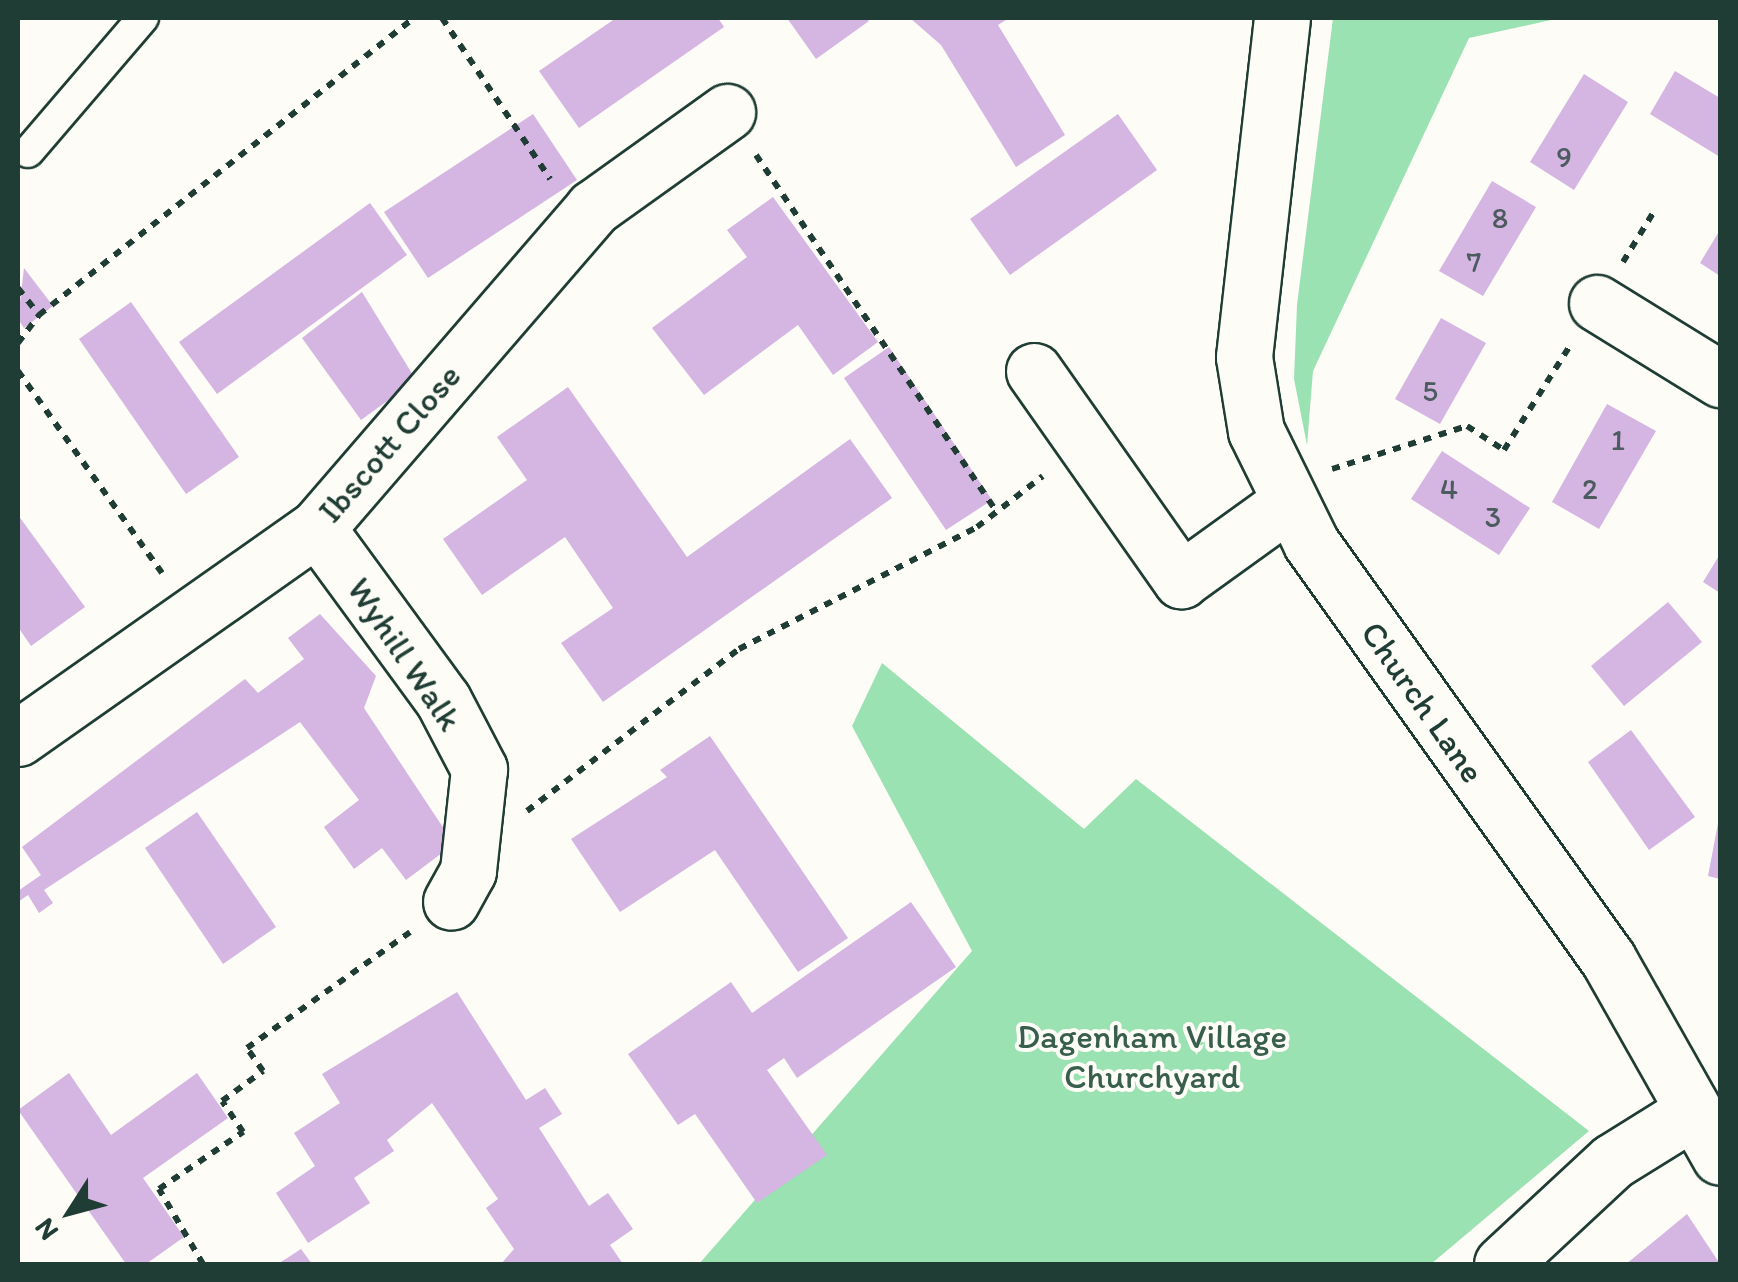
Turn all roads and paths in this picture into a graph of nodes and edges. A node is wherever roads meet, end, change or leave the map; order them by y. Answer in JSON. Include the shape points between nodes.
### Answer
{"nodes":[{"id":1,"x":143,"y":18,"type":"edge"},
{"id":2,"x":414,"y":18,"type":"edge"},
{"id":3,"x":442,"y":18,"type":"edge"},
{"id":4,"x":1282,"y":18,"type":"edge"},
{"id":5,"x":727,"y":112,"type":"joint"},
{"id":6,"x":28,"y":152,"type":"dead end"},
{"id":7,"x":593,"y":208,"type":"junction"},
{"id":8,"x":18,"y":288,"type":"edge"},
{"id":9,"x":1597,"y":303,"type":"joint"},
{"id":10,"x":39,"y":315,"type":"junction"},
{"id":11,"x":18,"y":342,"type":"edge"},
{"id":12,"x":1034,"y":370,"type":"dead end"},
{"id":13,"x":18,"y":371,"type":"edge"},
{"id":14,"x":1720,"y":379,"type":"edge"},
{"id":15,"x":1085,"y":445,"type":"junction"},
{"id":16,"x":1308,"y":487,"type":"junction"},
{"id":17,"x":996,"y":511,"type":"junction"},
{"id":18,"x":317,"y":528,"type":"junction"},
{"id":19,"x":191,"y":614,"type":"junction"},
{"id":20,"x":18,"y":738,"type":"edge"},
{"id":21,"x":473,"y":810,"type":"junction"},
{"id":22,"x":451,"y":902,"type":"joint"},
{"id":23,"x":1692,"y":1112,"type":"junction"},
{"id":24,"x":1720,"y":1157,"type":"edge"},
{"id":25,"x":204,"y":1264,"type":"edge"},
{"id":26,"x":1502,"y":1264,"type":"edge"}],
"edges":[{"from":1,"to":6,"type":"lane"},
{"from":2,"to":10,"type":"path"},
{"from":3,"to":7,"type":"path","via":[[551,181]]},
{"from":4,"to":16,"type":"street","name":"Church Lane","via":[[1244,357],[1256,431]]},
{"from":5,"to":7,"type":"street","name":"Ibscott Close"},
{"from":5,"to":17,"type":"path"},
{"from":7,"to":18,"type":"street","name":"Ibscott Close"},
{"from":8,"to":10,"type":"path"},
{"from":9,"to":14,"type":"street"},
{"from":9,"to":16,"type":"path","via":[[1504,450],[1467,426]]},
{"from":10,"to":11,"type":"path"},
{"from":12,"to":15,"type":"street"},
{"from":13,"to":19,"type":"path"},
{"from":15,"to":16,"type":"street","via":[[1182,580]]},
{"from":15,"to":17,"type":"path"},
{"from":16,"to":23,"type":"street","name":"Church Lane","via":[[1608,959]]},
{"from":17,"to":21,"type":"path","via":[[739,649],[520,816]]},
{"from":18,"to":19,"type":"street","name":"Ibscott Close"},
{"from":18,"to":21,"type":"street","name":"Wyhill Walk","via":[[443,700],[479,769]]},
{"from":19,"to":20,"type":"street","name":"Ibscott Close"},
{"from":21,"to":22,"type":"street","name":"Wyhill Walk","via":[[468,871]]},
{"from":22,"to":25,"type":"path","via":[[247,1048],[263,1071],[222,1101],[244,1132],[159,1189]]},
{"from":23,"to":24,"type":"street","name":"Church Lane"},
{"from":23,"to":26,"type":"street","via":[[1614,1161]]}]}
